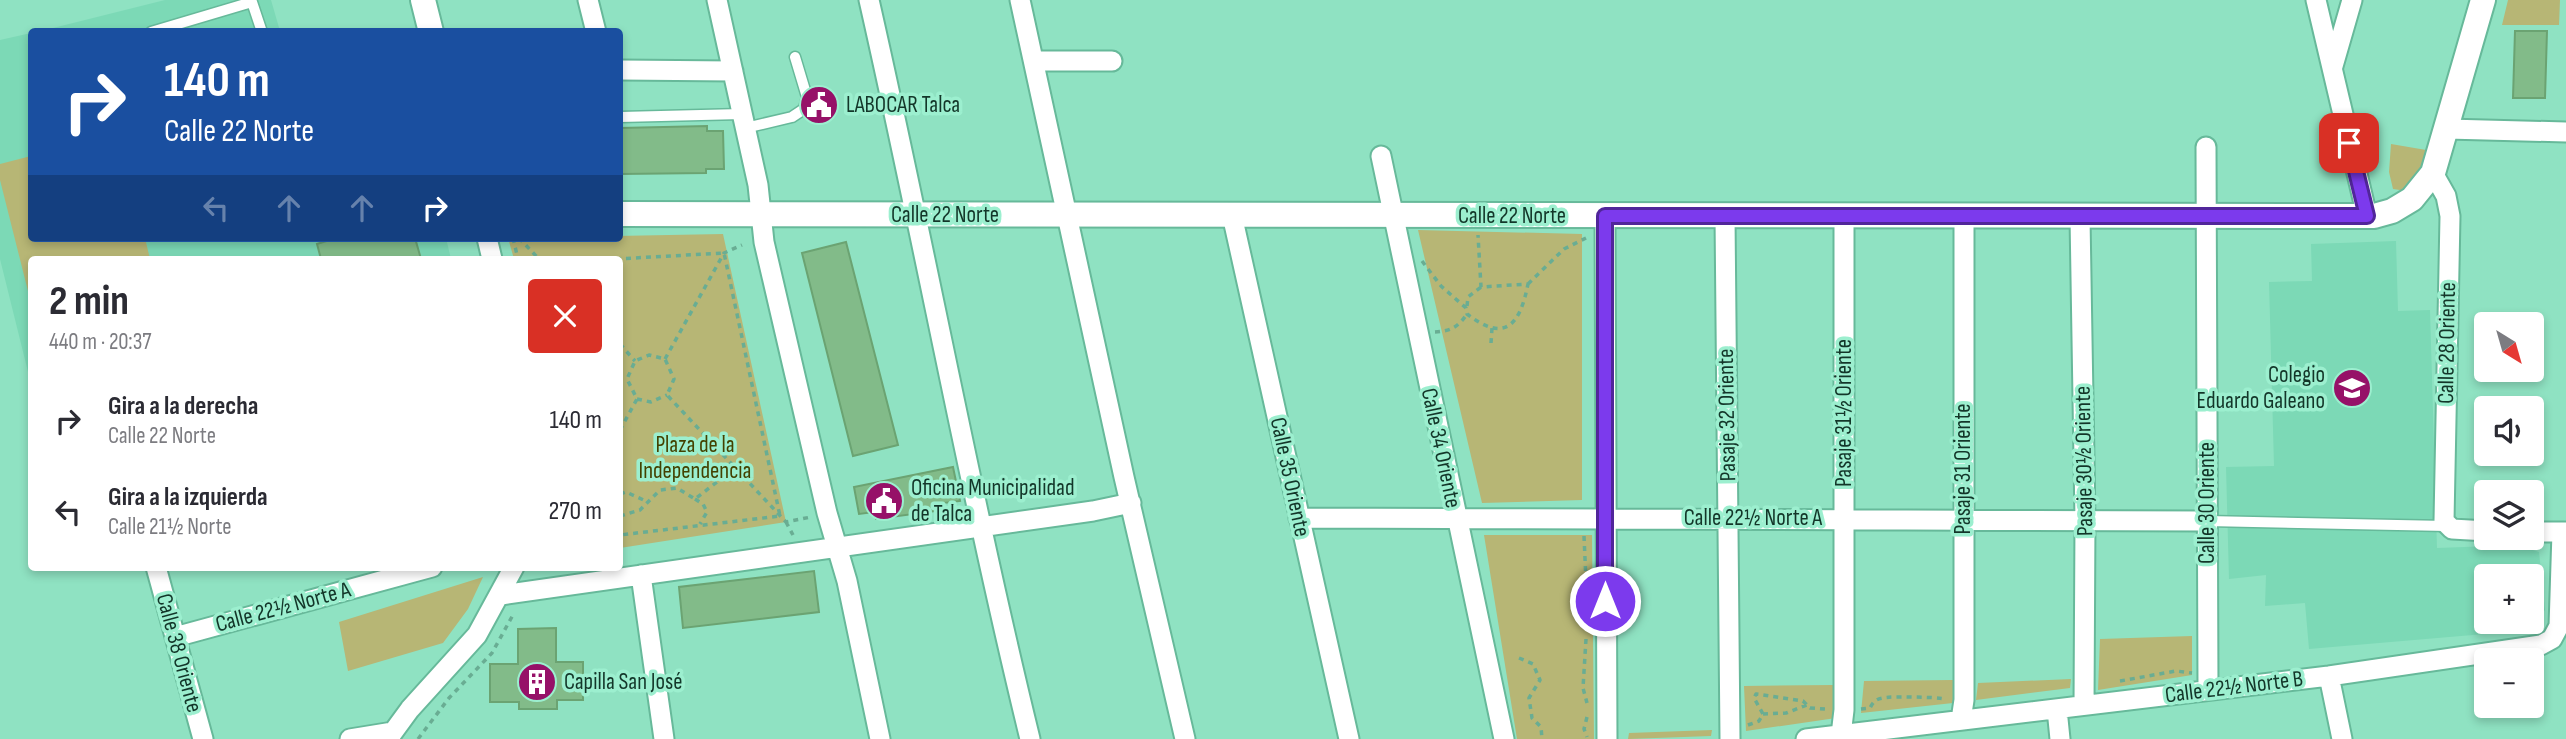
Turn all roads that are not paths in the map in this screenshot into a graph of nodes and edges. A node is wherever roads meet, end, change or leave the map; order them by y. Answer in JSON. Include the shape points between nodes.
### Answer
{"nodes":[{"id":1,"x":423,"y":0,"type":"edge"},
{"id":2,"x":588,"y":0,"type":"edge"},
{"id":3,"x":717,"y":0,"type":"edge"},
{"id":4,"x":869,"y":0,"type":"edge"},
{"id":5,"x":1020,"y":0,"type":"edge"},
{"id":6,"x":2316,"y":0,"type":"edge"},
{"id":7,"x":2352,"y":0,"type":"edge"},
{"id":8,"x":2483,"y":0,"type":"edge"},
{"id":9,"x":164,"y":28,"type":"edge"},
{"id":10,"x":261,"y":28,"type":"edge"},
{"id":11,"x":430,"y":28,"type":"edge"},
{"id":12,"x":595,"y":28,"type":"edge"},
{"id":13,"x":795,"y":57,"type":"dead end"},
{"id":14,"x":1034,"y":61,"type":"junction"},
{"id":15,"x":1112,"y":61,"type":"dead end"},
{"id":16,"x":2332,"y":69,"type":"junction"},
{"id":17,"x":623,"y":70,"type":"edge"},
{"id":18,"x":733,"y":71,"type":"junction"},
{"id":19,"x":623,"y":117,"type":"edge"},
{"id":20,"x":744,"y":121,"type":"junction"},
{"id":21,"x":2447,"y":129,"type":"junction"},
{"id":22,"x":2566,"y":132,"type":"edge"},
{"id":23,"x":2206,"y":147,"type":"dead end"},
{"id":24,"x":1381,"y":156,"type":"dead end"},
{"id":25,"x":2433,"y":173,"type":"junction"},
{"id":26,"x":623,"y":214,"type":"edge"},
{"id":27,"x":761,"y":214,"type":"junction"},
{"id":28,"x":918,"y":215,"type":"junction"},
{"id":29,"x":1068,"y":215,"type":"junction"},
{"id":30,"x":1232,"y":215,"type":"junction"},
{"id":31,"x":1392,"y":216,"type":"junction"},
{"id":32,"x":1726,"y":216,"type":"junction"},
{"id":33,"x":1844,"y":216,"type":"junction"},
{"id":34,"x":2367,"y":216,"type":"junction"},
{"id":35,"x":1964,"y":217,"type":"junction"},
{"id":36,"x":2080,"y":217,"type":"junction"},
{"id":37,"x":2206,"y":217,"type":"junction"},
{"id":38,"x":1605,"y":227,"type":"junction"},
{"id":39,"x":1131,"y":503,"type":"junction"},
{"id":40,"x":1456,"y":517,"type":"junction"},
{"id":41,"x":1604,"y":517,"type":"junction"},
{"id":42,"x":1299,"y":518,"type":"junction"},
{"id":43,"x":1728,"y":518,"type":"junction"},
{"id":44,"x":1843,"y":519,"type":"junction"},
{"id":45,"x":1963,"y":519,"type":"junction"},
{"id":46,"x":2085,"y":520,"type":"junction"},
{"id":47,"x":2207,"y":521,"type":"junction"},
{"id":48,"x":2446,"y":521,"type":"junction"},
{"id":49,"x":982,"y":526,"type":"junction"},
{"id":50,"x":2474,"y":531,"type":"edge"},
{"id":51,"x":2544,"y":532,"type":"edge"},
{"id":52,"x":2564,"y":532,"type":"edge"},
{"id":53,"x":837,"y":548,"type":"junction"},
{"id":54,"x":157,"y":571,"type":"edge"},
{"id":55,"x":417,"y":571,"type":"edge"},
{"id":56,"x":512,"y":571,"type":"edge"},
{"id":57,"x":641,"y":575,"type":"junction"},
{"id":58,"x":501,"y":595,"type":"junction"},
{"id":59,"x":175,"y":637,"type":"junction"},
{"id":60,"x":2329,"y":676,"type":"junction"},
{"id":61,"x":2208,"y":690,"type":"junction"},
{"id":62,"x":2084,"y":705,"type":"junction"},
{"id":63,"x":2057,"y":709,"type":"junction"},
{"id":64,"x":1961,"y":720,"type":"junction"},
{"id":65,"x":1730,"y":733,"type":"edge"},
{"id":66,"x":391,"y":735,"type":"edge"},
{"id":67,"x":1841,"y":735,"type":"junction"},
{"id":68,"x":202,"y":739,"type":"edge"},
{"id":69,"x":350,"y":739,"type":"edge"},
{"id":70,"x":664,"y":739,"type":"edge"},
{"id":71,"x":880,"y":739,"type":"edge"},
{"id":72,"x":1030,"y":739,"type":"edge"},
{"id":73,"x":1185,"y":739,"type":"edge"},
{"id":74,"x":1349,"y":739,"type":"edge"},
{"id":75,"x":1504,"y":739,"type":"edge"},
{"id":76,"x":1607,"y":739,"type":"edge"},
{"id":77,"x":1806,"y":739,"type":"edge"},
{"id":78,"x":2060,"y":739,"type":"edge"},
{"id":79,"x":2342,"y":739,"type":"edge"}],
"edges":[{"from":1,"to":11,"type":"street"},
{"from":2,"to":12,"type":"street"},
{"from":3,"to":18,"type":"street"},
{"from":4,"to":28,"type":"street"},
{"from":5,"to":14,"type":"street"},
{"from":6,"to":16,"type":"street"},
{"from":7,"to":16,"type":"street"},
{"from":8,"to":21,"type":"street"},
{"from":9,"to":10,"type":"lane","via":[[252,2]]},
{"from":13,"to":20,"type":"lane","via":[[807,97],[804,109],[792,117]]},
{"from":14,"to":15,"type":"street"},
{"from":14,"to":29,"type":"street"},
{"from":16,"to":34,"type":"street"},
{"from":17,"to":18,"type":"street"},
{"from":18,"to":20,"type":"street"},
{"from":19,"to":20,"type":"lane"},
{"from":20,"to":27,"type":"street"},
{"from":21,"to":22,"type":"street"},
{"from":21,"to":25,"type":"street"},
{"from":23,"to":37,"type":"street","name":"Calle 30 Oriente"},
{"from":24,"to":31,"type":"street","name":"Calle 34 Oriente"},
{"from":25,"to":34,"type":"street","name":"Calle 22 Norte","via":[[2403,205]]},
{"from":25,"to":48,"type":"street","name":"Calle 28 Oriente","via":[[2446,196],[2450,216]]},
{"from":26,"to":27,"type":"street","name":"Calle 22 Norte"},
{"from":27,"to":28,"type":"street","name":"Calle 22 Norte"},
{"from":27,"to":53,"type":"street"},
{"from":28,"to":29,"type":"street","name":"Calle 22 Norte"},
{"from":28,"to":49,"type":"street"},
{"from":29,"to":30,"type":"street","name":"Calle 22 Norte"},
{"from":29,"to":39,"type":"street"},
{"from":30,"to":31,"type":"street","name":"Calle 22 Norte"},
{"from":30,"to":42,"type":"street","name":"Calle 35 Oriente"},
{"from":31,"to":38,"type":"street","name":"Calle 22 Norte","via":[[1481,216]]},
{"from":31,"to":40,"type":"street","name":"Calle 34 Oriente"},
{"from":32,"to":33,"type":"street","name":"Calle 22 Norte"},
{"from":32,"to":38,"type":"street","name":"Calle 22 Norte"},
{"from":32,"to":43,"type":"street","name":"Pasaje 32 Oriente"},
{"from":33,"to":35,"type":"street","name":"Calle 22 Norte"},
{"from":33,"to":44,"type":"street","name":"Pasaje 31½ Oriente"},
{"from":34,"to":37,"type":"street","name":"Calle 22 Norte"},
{"from":35,"to":36,"type":"street","name":"Calle 22 Norte"},
{"from":35,"to":45,"type":"street","name":"Pasaje 31 Oriente"},
{"from":36,"to":37,"type":"street","name":"Calle 22 Norte"},
{"from":36,"to":46,"type":"street","name":"Pasaje 30½ Oriente"},
{"from":37,"to":47,"type":"street","name":"Calle 30 Oriente"},
{"from":38,"to":41,"type":"street"},
{"from":39,"to":49,"type":"street"},
{"from":39,"to":73,"type":"street"},
{"from":40,"to":41,"type":"street","name":"Calle 22½ Norte A"},
{"from":40,"to":42,"type":"street","name":"Calle 22½ Norte A"},
{"from":40,"to":75,"type":"street","name":"Calle 34 Oriente"},
{"from":41,"to":43,"type":"street","name":"Calle 22½ Norte A"},
{"from":41,"to":76,"type":"street"},
{"from":42,"to":74,"type":"street","name":"Calle 35 Oriente"},
{"from":43,"to":44,"type":"street","name":"Calle 22½ Norte A"},
{"from":43,"to":65,"type":"street","name":"Pasaje 32 Oriente"},
{"from":44,"to":45,"type":"street","name":"Calle 22½ Norte A"},
{"from":44,"to":67,"type":"street","name":"Pasaje 31½ Oriente"},
{"from":45,"to":46,"type":"street","name":"Calle 22½ Norte A"},
{"from":45,"to":64,"type":"street","name":"Pasaje 31 Oriente","via":[[1965,700]]},
{"from":46,"to":47,"type":"street","name":"Calle 22½ Norte A"},
{"from":46,"to":62,"type":"street","name":"Pasaje 30½ Oriente"},
{"from":47,"to":48,"type":"lane"},
{"from":47,"to":61,"type":"street","name":"Calle 30 Oriente"},
{"from":48,"to":50,"type":"street","via":[[2457,530]]},
{"from":49,"to":53,"type":"street"},
{"from":49,"to":72,"type":"street"},
{"from":51,"to":52,"type":"street"},
{"from":52,"to":60,"type":"street","name":"Calle 22½ Norte B","via":[[2560,619],[2547,643]]},
{"from":53,"to":57,"type":"street"},
{"from":53,"to":71,"type":"street"},
{"from":54,"to":59,"type":"street","name":"Calle 38 Oriente"},
{"from":55,"to":59,"type":"street","name":"Calle 22½ Norte A"},
{"from":56,"to":58,"type":"street"},
{"from":57,"to":58,"type":"street"},
{"from":57,"to":70,"type":"street"},
{"from":58,"to":66,"type":"street","via":[[463,653]]},
{"from":59,"to":68,"type":"street","name":"Calle 38 Oriente"},
{"from":60,"to":61,"type":"street","name":"Calle 22½ Norte B"},
{"from":60,"to":79,"type":"street"},
{"from":61,"to":62,"type":"street","name":"Calle 22½ Norte B"},
{"from":62,"to":63,"type":"street","name":"Calle 22½ Norte B"},
{"from":63,"to":64,"type":"street","name":"Calle 22½ Norte B"},
{"from":63,"to":78,"type":"street"},
{"from":64,"to":67,"type":"street","name":"Calle 22½ Norte B"},
{"from":66,"to":69,"type":"street"},
{"from":67,"to":77,"type":"street","name":"Calle 22½ Norte B"}]}
